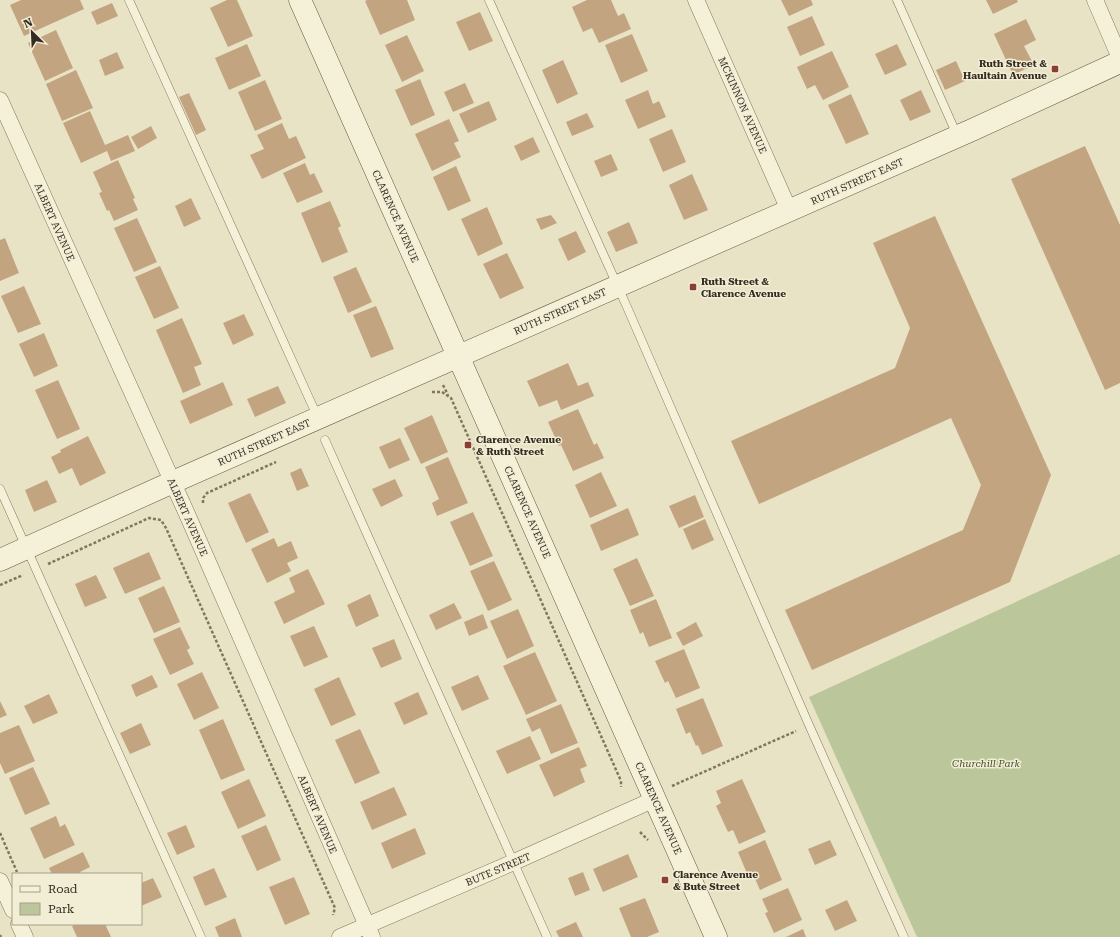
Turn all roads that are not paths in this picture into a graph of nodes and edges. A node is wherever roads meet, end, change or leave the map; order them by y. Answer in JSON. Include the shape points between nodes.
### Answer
{"nodes":[{"id":1,"x":129,"y":0,"type":"edge"},
{"id":2,"x":300,"y":0,"type":"edge"},
{"id":3,"x":489,"y":0,"type":"edge"},
{"id":4,"x":696,"y":0,"type":"edge"},
{"id":5,"x":896,"y":0,"type":"edge"},
{"id":6,"x":1094,"y":0,"type":"edge"},
{"id":7,"x":1120,"y":58,"type":"edge"},
{"id":8,"x":1120,"y":62,"type":"edge"},
{"id":9,"x":0,"y":100,"type":"edge"},
{"id":10,"x":958,"y":136,"type":"junction"},
{"id":11,"x":789,"y":210,"type":"junction"},
{"id":12,"x":617,"y":286,"type":"junction"},
{"id":13,"x":458,"y":356,"type":"junction"},
{"id":14,"x":318,"y":418,"type":"junction"},
{"id":15,"x":325,"y":440,"type":"dead end"},
{"id":16,"x":173,"y":482,"type":"junction"},
{"id":17,"x":0,"y":490,"type":"edge"},
{"id":18,"x":26,"y":548,"type":"junction"},
{"id":19,"x":0,"y":560,"type":"edge"},
{"id":20,"x":665,"y":796,"type":"junction"},
{"id":21,"x":514,"y":862,"type":"junction"},
{"id":22,"x":0,"y":881,"type":"edge"},
{"id":23,"x":12,"y":908,"type":"edge"},
{"id":24,"x":19,"y":925,"type":"edge"},
{"id":25,"x":369,"y":931,"type":"edge"},
{"id":26,"x":25,"y":937,"type":"edge"},
{"id":27,"x":201,"y":937,"type":"edge"},
{"id":28,"x":340,"y":937,"type":"edge"},
{"id":29,"x":547,"y":937,"type":"edge"},
{"id":30,"x":716,"y":937,"type":"edge"},
{"id":31,"x":904,"y":937,"type":"edge"}],
"edges":[{"from":1,"to":14,"type":"lane"},
{"from":2,"to":13,"type":"street","name":"CLARENCE AVENUE"},
{"from":3,"to":12,"type":"lane"},
{"from":4,"to":11,"type":"street","name":"MCKINNON AVENUE"},
{"from":5,"to":10,"type":"lane"},
{"from":6,"to":7,"type":"street"},
{"from":8,"to":10,"type":"street","name":"RUTH STREET EAST"},
{"from":9,"to":16,"type":"street","name":"ALBERT AVENUE"},
{"from":10,"to":11,"type":"street","name":"RUTH STREET EAST"},
{"from":11,"to":12,"type":"street","name":"RUTH STREET EAST"},
{"from":12,"to":13,"type":"street","name":"RUTH STREET EAST"},
{"from":12,"to":31,"type":"lane"},
{"from":13,"to":14,"type":"street","name":"RUTH STREET EAST"},
{"from":13,"to":20,"type":"street","name":"CLARENCE AVENUE"},
{"from":14,"to":16,"type":"street","name":"RUTH STREET EAST"},
{"from":15,"to":21,"type":"lane"},
{"from":16,"to":18,"type":"street","name":"RUTH STREET EAST"},
{"from":16,"to":25,"type":"street","name":"ALBERT AVENUE"},
{"from":17,"to":18,"type":"lane"},
{"from":18,"to":19,"type":"street","name":"RUTH STREET EAST"},
{"from":18,"to":27,"type":"lane"},
{"from":20,"to":21,"type":"street","name":"BUTE STREET"},
{"from":20,"to":30,"type":"street","name":"CLARENCE AVENUE"},
{"from":21,"to":25,"type":"street","name":"BUTE STREET"},
{"from":21,"to":29,"type":"lane"},
{"from":22,"to":23,"type":"street"},
{"from":24,"to":26,"type":"street"},
{"from":25,"to":28,"type":"street","name":"BUTE STREET"}]}
